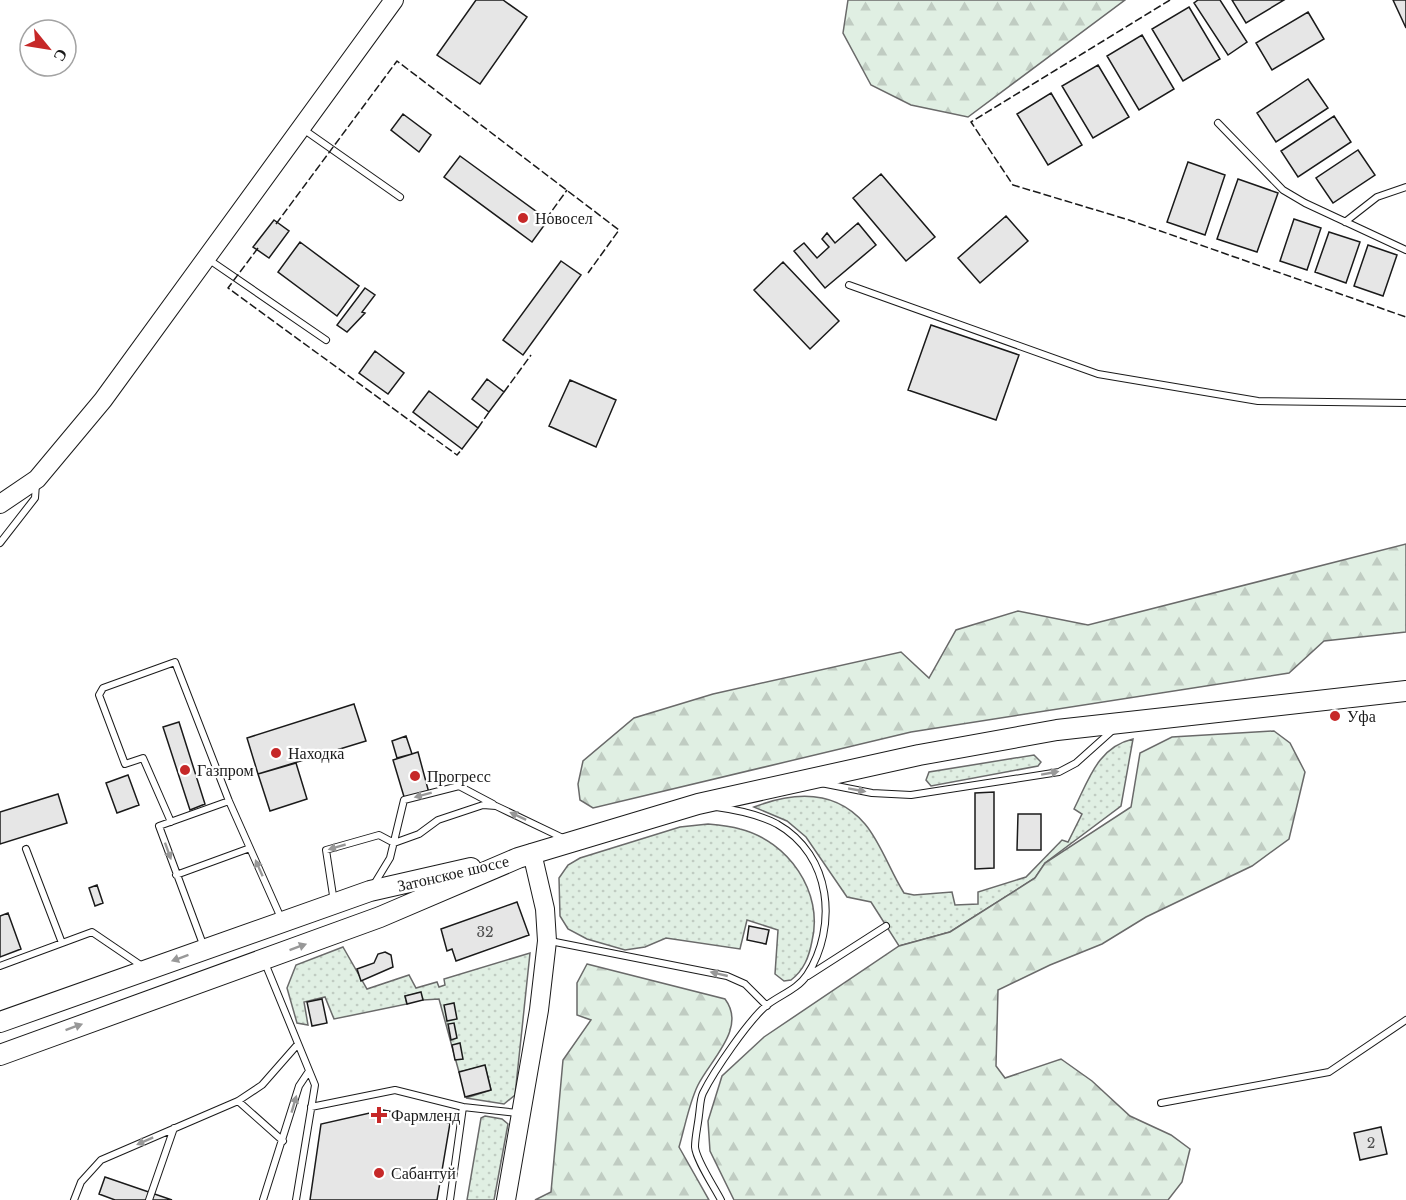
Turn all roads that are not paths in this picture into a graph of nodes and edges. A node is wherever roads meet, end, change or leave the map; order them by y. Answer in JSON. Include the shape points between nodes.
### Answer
{"nodes":[{"id":1,"x":394,"y":0,"type":"edge"},
{"id":2,"x":1218,"y":123,"type":"dead end"},
{"id":3,"x":303,"y":129,"type":"junction"},
{"id":4,"x":1406,"y":187,"type":"edge"},
{"id":5,"x":400,"y":197,"type":"dead end"},
{"id":6,"x":1345,"y":222,"type":"junction"},
{"id":7,"x":1406,"y":250,"type":"edge"},
{"id":8,"x":207,"y":259,"type":"junction"},
{"id":9,"x":849,"y":285,"type":"dead end"},
{"id":10,"x":326,"y":340,"type":"dead end"},
{"id":11,"x":1406,"y":403,"type":"edge"},
{"id":12,"x":37,"y":479,"type":"junction"},
{"id":13,"x":0,"y":504,"type":"edge"},
{"id":14,"x":0,"y":543,"type":"edge"},
{"id":15,"x":1406,"y":691,"type":"edge"},
{"id":16,"x":1121,"y":722,"type":"junction"},
{"id":17,"x":800,"y":780,"type":"junction"},
{"id":18,"x":229,"y":801,"type":"junction"},
{"id":19,"x":698,"y":804,"type":"junction"},
{"id":20,"x":496,"y":806,"type":"junction"},
{"id":21,"x":171,"y":822,"type":"junction"},
{"id":22,"x":570,"y":842,"type":"junction"},
{"id":23,"x":394,"y":843,"type":"junction"},
{"id":24,"x":250,"y":848,"type":"junction"},
{"id":25,"x":26,"y":849,"type":"dead end"},
{"id":26,"x":525,"y":856,"type":"junction"},
{"id":27,"x":176,"y":875,"type":"junction"},
{"id":28,"x":370,"y":891,"type":"junction"},
{"id":29,"x":334,"y":904,"type":"junction"},
{"id":30,"x":283,"y":922,"type":"junction"},
{"id":31,"x":886,"y":926,"type":"dead end"},
{"id":32,"x":547,"y":941,"type":"junction"},
{"id":33,"x":62,"y":943,"type":"junction"},
{"id":34,"x":205,"y":949,"type":"junction"},
{"id":35,"x":263,"y":960,"type":"junction"},
{"id":36,"x":0,"y":966,"type":"edge"},
{"id":37,"x":147,"y":970,"type":"junction"},
{"id":38,"x":805,"y":978,"type":"junction"},
{"id":39,"x":767,"y":1006,"type":"junction"},
{"id":40,"x":1406,"y":1020,"type":"edge"},
{"id":41,"x":0,"y":1023,"type":"edge"},
{"id":42,"x":39,"y":1040,"type":"junction"},
{"id":43,"x":298,"y":1044,"type":"junction"},
{"id":44,"x":0,"y":1055,"type":"edge"},
{"id":45,"x":0,"y":1061,"type":"edge"},
{"id":46,"x":309,"y":1071,"type":"junction"},
{"id":47,"x":238,"y":1101,"type":"junction"},
{"id":48,"x":1161,"y":1103,"type":"dead end"},
{"id":49,"x":311,"y":1107,"type":"junction"},
{"id":50,"x":463,"y":1107,"type":"junction"},
{"id":51,"x":522,"y":1114,"type":"junction"},
{"id":52,"x":174,"y":1128,"type":"junction"},
{"id":53,"x":284,"y":1141,"type":"junction"},
{"id":54,"x":74,"y":1200,"type":"edge"},
{"id":55,"x":149,"y":1200,"type":"edge"},
{"id":56,"x":263,"y":1200,"type":"edge"},
{"id":57,"x":296,"y":1200,"type":"edge"},
{"id":58,"x":450,"y":1200,"type":"edge"},
{"id":59,"x":506,"y":1200,"type":"edge"},
{"id":60,"x":721,"y":1200,"type":"edge"}],
"edges":[{"from":1,"to":3,"type":"street"},
{"from":2,"to":6,"type":"lane","via":[[1283,190]]},
{"from":3,"to":5,"type":"lane"},
{"from":3,"to":8,"type":"street"},
{"from":4,"to":6,"type":"lane","via":[[1377,197]]},
{"from":6,"to":7,"type":"lane"},
{"from":8,"to":10,"type":"lane"},
{"from":8,"to":12,"type":"street","via":[[103,400]]},
{"from":9,"to":11,"type":"lane","via":[[1127,381],[1258,401]]},
{"from":12,"to":13,"type":"street"},
{"from":12,"to":14,"type":"lane","via":[[35,498]]},
{"from":15,"to":16,"type":"main road"},
{"from":16,"to":17,"type":"main road","via":[[1001,739]]},
{"from":17,"to":16,"type":"lane","one_way":true,"via":[[872,793],[911,795],[1059,772],[1076,763]]},
{"from":17,"to":19,"type":"main road"},
{"from":18,"to":21,"type":"lane"},
{"from":18,"to":21,"type":"lane","via":[[175,662],[103,688],[99,695],[125,764],[143,758]]},
{"from":18,"to":24,"type":"lane"},
{"from":19,"to":22,"type":"main road"},
{"from":19,"to":38,"type":"lane","via":[[754,814],[778,825],[794,836],[810,857],[824,888],[827,909],[822,944]]},
{"from":22,"to":20,"type":"lane","one_way":true},
{"from":20,"to":23,"type":"lane","via":[[483,805],[438,820],[419,834]]},
{"from":20,"to":23,"type":"lane","one_way":true,"via":[[459,786],[404,800]]},
{"from":21,"to":27,"type":"lane","one_way":true,"via":[[159,826]]},
{"from":22,"to":26,"type":"main road"},
{"from":23,"to":28,"type":"lane","via":[[390,858]]},
{"from":23,"to":29,"type":"lane","one_way":true,"via":[[379,835],[326,850]]},
{"from":24,"to":27,"type":"lane"},
{"from":30,"to":24,"type":"lane","one_way":true},
{"from":25,"to":33,"type":"lane"},
{"from":26,"to":28,"type":"main road","name":"Затонское шоссе"},
{"from":26,"to":32,"type":"street","via":[[545,909]]},
{"from":35,"to":26,"type":"main road","name":"Затонское шоссе","one_way":true,"via":[[380,917]]},
{"from":27,"to":34,"type":"lane"},
{"from":28,"to":29,"type":"main road","name":"Затонское шоссе"},
{"from":29,"to":30,"type":"main road","name":"Затонское шоссе"},
{"from":30,"to":34,"type":"main road","name":"Затонское шоссе"},
{"from":31,"to":38,"type":"lane"},
{"from":39,"to":32,"type":"lane","one_way":true,"via":[[745,984],[727,976]]},
{"from":32,"to":51,"type":"street"},
{"from":33,"to":36,"type":"lane"},
{"from":33,"to":37,"type":"lane","via":[[92,933]]},
{"from":34,"to":37,"type":"main road","name":"Затонское шоссе","one_way":true},
{"from":42,"to":35,"type":"main road","name":"Затонское шоссе","one_way":true},
{"from":35,"to":43,"type":"lane"},
{"from":37,"to":41,"type":"main road","name":"Затонское шоссе"},
{"from":38,"to":39,"type":"lane"},
{"from":39,"to":60,"type":"lane","via":[[734,1045],[702,1095],[695,1149]]},
{"from":40,"to":48,"type":"lane","via":[[1329,1072]]},
{"from":42,"to":44,"type":"main road","name":"Затонское шоссе"},
{"from":42,"to":45,"type":"street"},
{"from":43,"to":46,"type":"lane"},
{"from":43,"to":47,"type":"lane","via":[[262,1085]]},
{"from":46,"to":49,"type":"lane","via":[[315,1085]]},
{"from":53,"to":46,"type":"lane","one_way":true,"via":[[299,1086]]},
{"from":47,"to":52,"type":"lane"},
{"from":47,"to":53,"type":"lane"},
{"from":49,"to":50,"type":"lane","via":[[394,1090]]},
{"from":49,"to":57,"type":"lane"},
{"from":50,"to":51,"type":"lane"},
{"from":50,"to":58,"type":"lane"},
{"from":51,"to":59,"type":"street"},
{"from":52,"to":54,"type":"lane","one_way":true,"via":[[101,1160],[81,1182]]},
{"from":52,"to":55,"type":"lane"},
{"from":53,"to":56,"type":"lane"}]}
